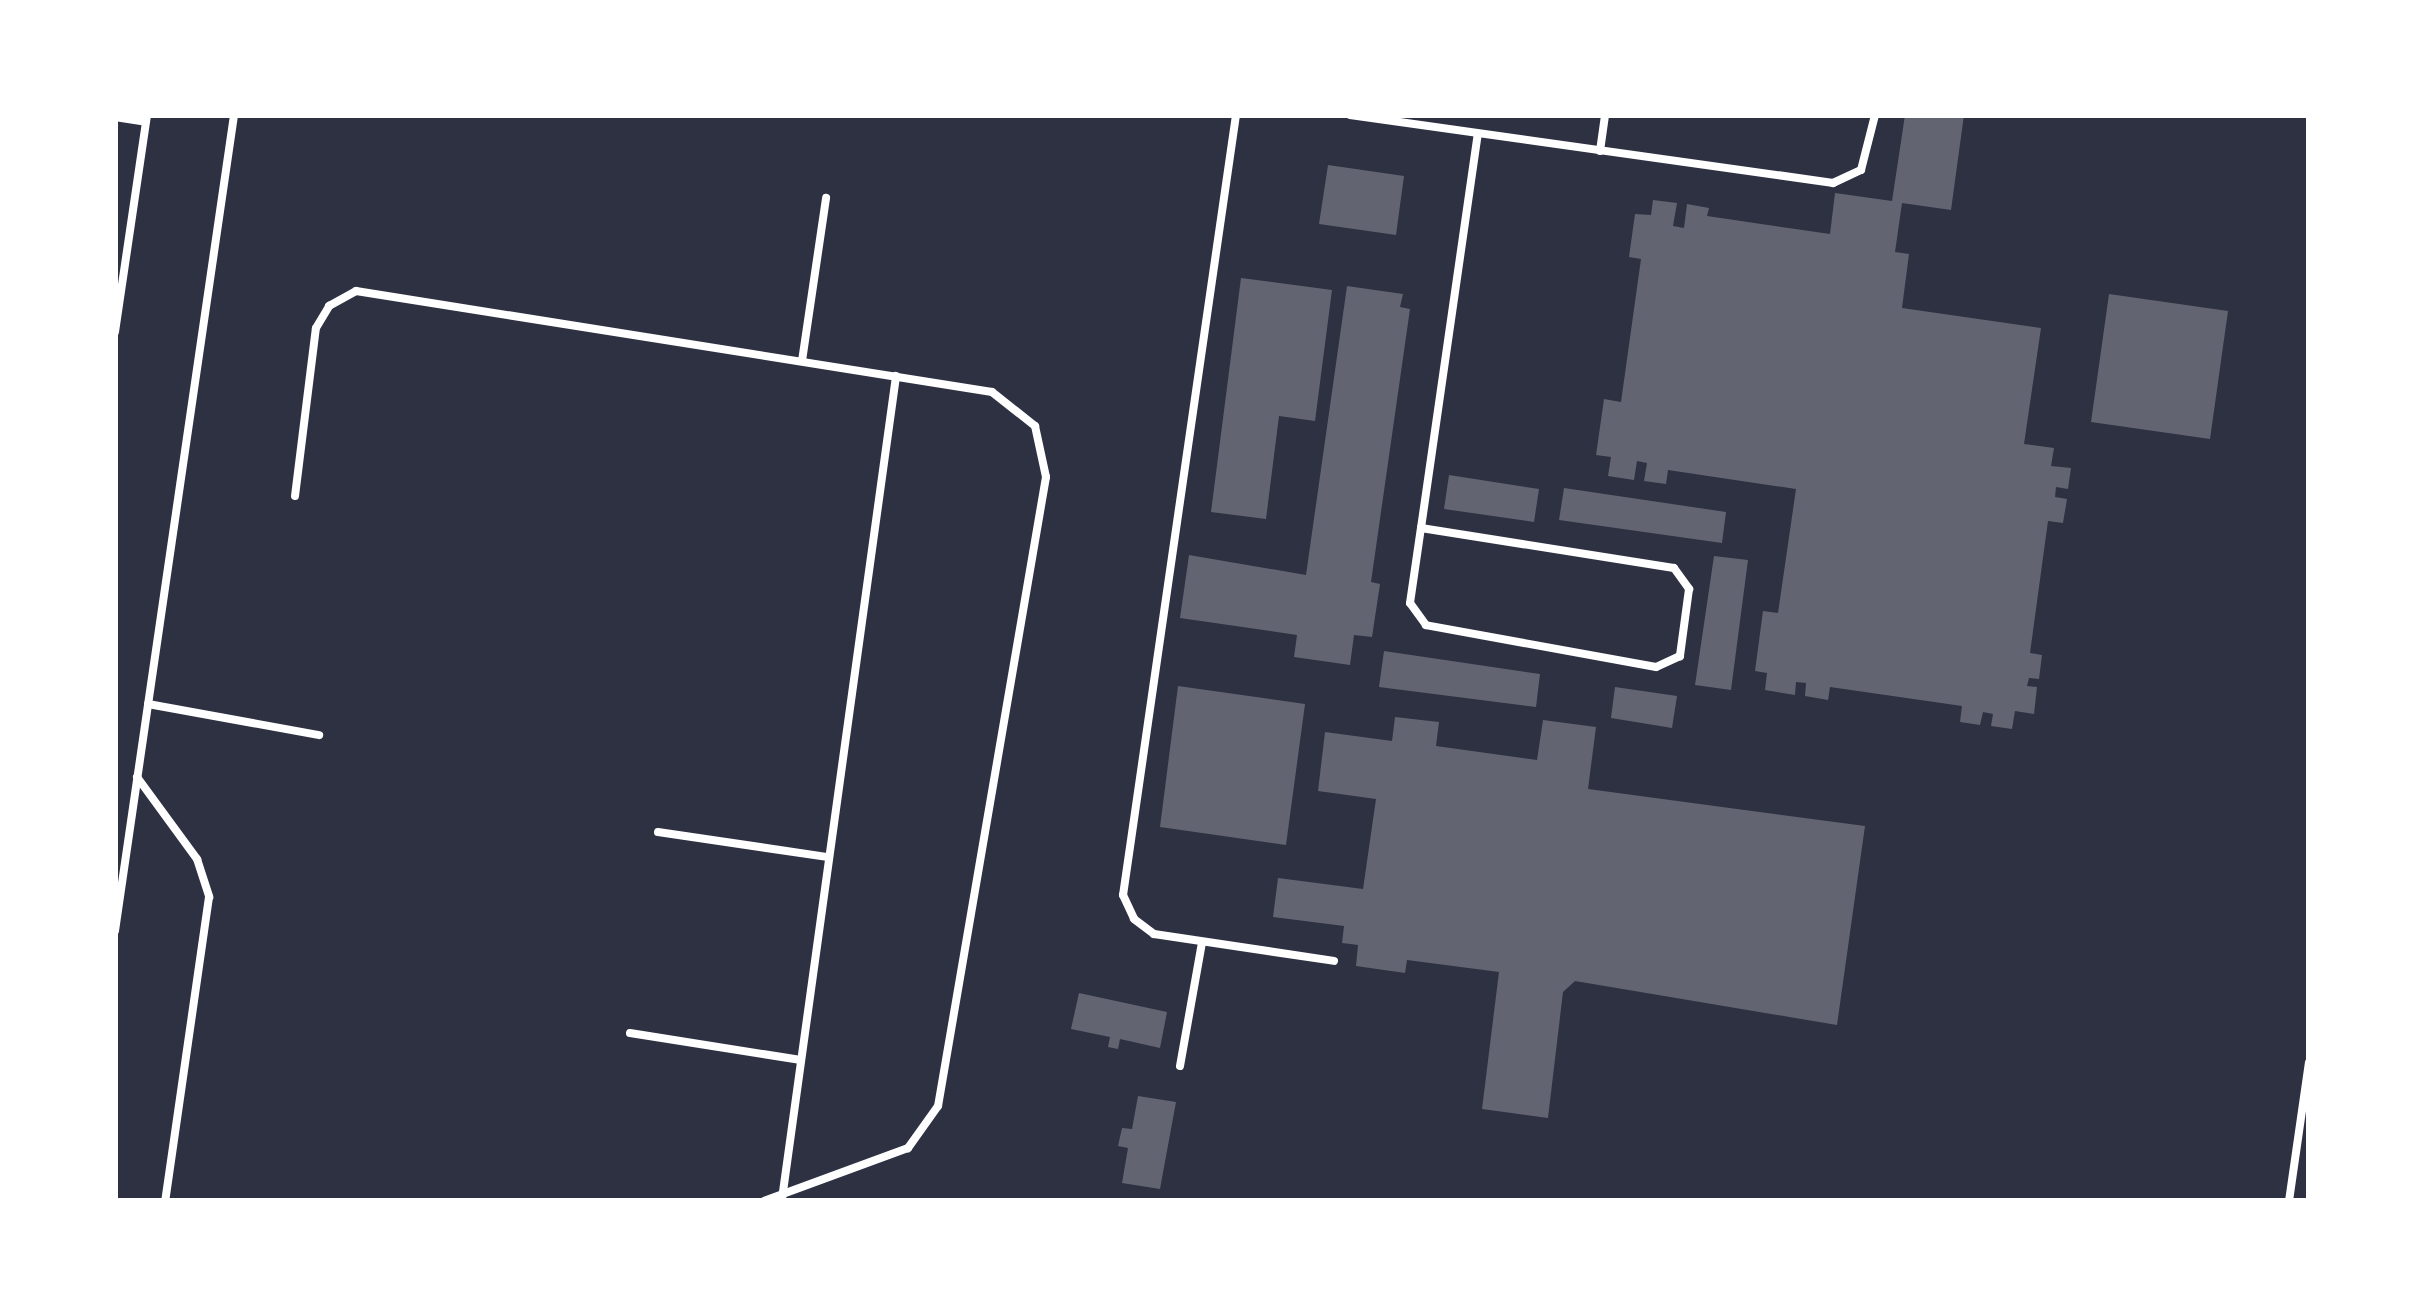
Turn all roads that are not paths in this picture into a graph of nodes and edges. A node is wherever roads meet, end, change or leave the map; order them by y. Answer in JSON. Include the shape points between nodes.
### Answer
{"nodes":[{"id":1,"x":234,"y":115,"type":"edge"},
{"id":2,"x":1236,"y":115,"type":"edge"},
{"id":3,"x":1350,"y":115,"type":"edge"},
{"id":4,"x":1605,"y":115,"type":"edge"},
{"id":5,"x":1875,"y":115,"type":"edge"},
{"id":6,"x":115,"y":117,"type":"edge"},
{"id":7,"x":147,"y":119,"type":"edge"},
{"id":8,"x":1478,"y":134,"type":"junction"},
{"id":9,"x":1600,"y":152,"type":"junction"},
{"id":10,"x":826,"y":198,"type":"dead end"},
{"id":11,"x":115,"y":332,"type":"edge"},
{"id":12,"x":802,"y":361,"type":"junction"},
{"id":13,"x":896,"y":376,"type":"junction"},
{"id":14,"x":295,"y":496,"type":"dead end"},
{"id":15,"x":1421,"y":528,"type":"junction"},
{"id":16,"x":148,"y":704,"type":"junction"},
{"id":17,"x":320,"y":735,"type":"dead end"},
{"id":18,"x":137,"y":778,"type":"junction"},
{"id":19,"x":658,"y":832,"type":"dead end"},
{"id":20,"x":828,"y":857,"type":"junction"},
{"id":21,"x":115,"y":930,"type":"edge"},
{"id":22,"x":1202,"y":943,"type":"junction"},
{"id":23,"x":1334,"y":962,"type":"dead end"},
{"id":24,"x":630,"y":1033,"type":"dead end"},
{"id":25,"x":801,"y":1060,"type":"junction"},
{"id":26,"x":2309,"y":1062,"type":"edge"},
{"id":27,"x":1180,"y":1066,"type":"dead end"},
{"id":28,"x":782,"y":1198,"type":"edge"},
{"id":29,"x":165,"y":1201,"type":"edge"},
{"id":30,"x":764,"y":1201,"type":"edge"},
{"id":31,"x":2289,"y":1201,"type":"edge"}],
"edges":[{"from":1,"to":16,"type":"lane"},
{"from":2,"to":22,"type":"lane","via":[[1123,882],[1127,908],[1143,928]]},
{"from":3,"to":8,"type":"lane"},
{"from":4,"to":9,"type":"lane"},
{"from":5,"to":9,"type":"lane","via":[[1861,170],[1833,183]]},
{"from":6,"to":7,"type":"lane"},
{"from":7,"to":11,"type":"lane"},
{"from":8,"to":9,"type":"lane"},
{"from":8,"to":15,"type":"lane"},
{"from":10,"to":12,"type":"lane"},
{"from":12,"to":13,"type":"lane"},
{"from":12,"to":14,"type":"lane","via":[[356,291],[329,306],[316,328]]},
{"from":13,"to":20,"type":"lane"},
{"from":13,"to":28,"type":"lane","via":[[1009,400],[1043,442],[1046,476],[931,1123],[908,1148]]},
{"from":15,"to":15,"type":"lane","via":[[1410,604],[1426,625],[1656,667],[1680,656],[1690,588],[1674,568]]},
{"from":16,"to":17,"type":"lane"},
{"from":16,"to":18,"type":"lane"},
{"from":18,"to":21,"type":"lane"},
{"from":18,"to":29,"type":"lane","via":[[197,859],[210,898]]},
{"from":19,"to":20,"type":"lane"},
{"from":20,"to":25,"type":"lane"},
{"from":22,"to":23,"type":"lane"},
{"from":22,"to":27,"type":"lane"},
{"from":24,"to":25,"type":"lane"},
{"from":25,"to":28,"type":"lane"},
{"from":26,"to":31,"type":"lane"},
{"from":28,"to":30,"type":"lane"}]}
